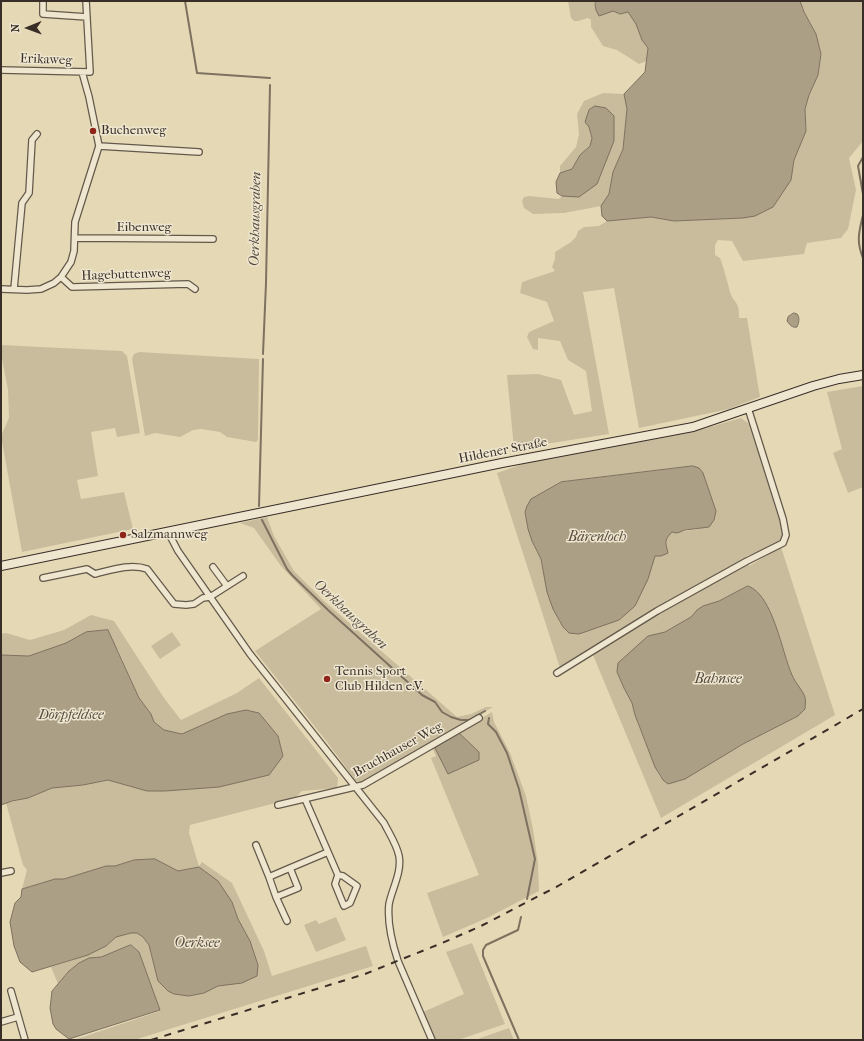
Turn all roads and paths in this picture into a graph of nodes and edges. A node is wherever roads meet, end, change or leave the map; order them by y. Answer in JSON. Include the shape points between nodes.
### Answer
{"nodes":[{"id":1,"x":43,"y":1,"type":"edge"},
{"id":2,"x":86,"y":1,"type":"edge"},
{"id":3,"x":87,"y":17,"type":"junction"},
{"id":4,"x":1,"y":70,"type":"edge"},
{"id":5,"x":82,"y":72,"type":"junction"},
{"id":6,"x":37,"y":134,"type":"dead end"},
{"id":7,"x":99,"y":146,"type":"junction"},
{"id":8,"x":199,"y":152,"type":"dead end"},
{"id":9,"x":75,"y":238,"type":"junction"},
{"id":10,"x":212,"y":239,"type":"dead end"},
{"id":11,"x":61,"y":277,"type":"junction"},
{"id":12,"x":1,"y":289,"type":"edge"},
{"id":13,"x":14,"y":289,"type":"junction"},
{"id":14,"x":195,"y":289,"type":"dead end"},
{"id":15,"x":863,"y":375,"type":"edge"},
{"id":16,"x":748,"y":408,"type":"junction"},
{"id":17,"x":168,"y":532,"type":"junction"},
{"id":18,"x":1,"y":566,"type":"edge"},
{"id":19,"x":212,"y":567,"type":"dead end"},
{"id":20,"x":243,"y":576,"type":"dead end"},
{"id":21,"x":43,"y":578,"type":"dead end"},
{"id":22,"x":227,"y":586,"type":"junction"},
{"id":23,"x":210,"y":597,"type":"junction"},
{"id":24,"x":557,"y":673,"type":"dead end"},
{"id":25,"x":479,"y":718,"type":"dead end"},
{"id":26,"x":356,"y":787,"type":"junction"},
{"id":27,"x":305,"y":799,"type":"junction"},
{"id":28,"x":278,"y":805,"type":"dead end"},
{"id":29,"x":256,"y":845,"type":"dead end"},
{"id":30,"x":328,"y":852,"type":"junction"},
{"id":31,"x":290,"y":868,"type":"junction"},
{"id":32,"x":11,"y":871,"type":"dead end"},
{"id":33,"x":1,"y":873,"type":"edge"},
{"id":34,"x":338,"y":875,"type":"junction"},
{"id":35,"x":269,"y":877,"type":"junction"},
{"id":36,"x":276,"y":897,"type":"junction"},
{"id":37,"x":287,"y":921,"type":"dead end"},
{"id":38,"x":11,"y":991,"type":"dead end"},
{"id":39,"x":18,"y":1017,"type":"junction"},
{"id":40,"x":1,"y":1022,"type":"edge"},
{"id":41,"x":25,"y":1040,"type":"edge"},
{"id":42,"x":432,"y":1040,"type":"edge"}],
"edges":[{"from":1,"to":3,"type":"street","via":[[42,14]]},
{"from":2,"to":3,"type":"street"},
{"from":3,"to":5,"type":"street","name":"Erikaweg","via":[[90,72]]},
{"from":4,"to":5,"type":"street","name":"Erikaweg"},
{"from":5,"to":7,"type":"street"},
{"from":6,"to":13,"type":"street","via":[[32,140],[29,193],[22,203]]},
{"from":7,"to":8,"type":"street"},
{"from":7,"to":9,"type":"street","via":[[75,222]]},
{"from":9,"to":10,"type":"street","name":"Eibenweg"},
{"from":9,"to":11,"type":"street","via":[[71,262]]},
{"from":11,"to":13,"type":"street","via":[[41,289]]},
{"from":11,"to":14,"type":"street","name":"Hagebuttenweg","via":[[72,287],[188,284]]},
{"from":12,"to":13,"type":"street"},
{"from":15,"to":16,"type":"main road","name":"Hildener Straße","via":[[813,386]]},
{"from":16,"to":17,"type":"main road","name":"Hildener Straße","via":[[693,427],[502,463]]},
{"from":16,"to":24,"type":"street","via":[[783,519],[786,535],[783,543],[657,611]]},
{"from":17,"to":18,"type":"main road","name":"Hildener Straße"},
{"from":17,"to":23,"type":"street"},
{"from":19,"to":22,"type":"street"},
{"from":20,"to":22,"type":"street"},
{"from":21,"to":23,"type":"street","via":[[87,569],[95,574],[132,566],[147,569],[174,604],[194,604]]},
{"from":22,"to":23,"type":"street"},
{"from":23,"to":26,"type":"street","via":[[258,664]]},
{"from":25,"to":26,"type":"street","name":"Bruchhauser Weg"},
{"from":26,"to":27,"type":"street","name":"Bruchhauser Weg"},
{"from":26,"to":42,"type":"street","via":[[384,823],[399,855],[400,864],[390,903],[391,933],[398,961]]},
{"from":27,"to":28,"type":"street","name":"Bruchhauser Weg"},
{"from":27,"to":30,"type":"street"},
{"from":29,"to":35,"type":"street"},
{"from":30,"to":31,"type":"street"},
{"from":30,"to":34,"type":"street"},
{"from":31,"to":35,"type":"street"},
{"from":31,"to":36,"type":"street","via":[[298,888]]},
{"from":32,"to":33,"type":"street"},
{"from":34,"to":34,"type":"street","via":[[335,884],[344,906],[350,904],[358,886]]},
{"from":35,"to":36,"type":"street"},
{"from":36,"to":37,"type":"street"},
{"from":38,"to":39,"type":"street"},
{"from":39,"to":40,"type":"street"},
{"from":39,"to":41,"type":"street"}]}
